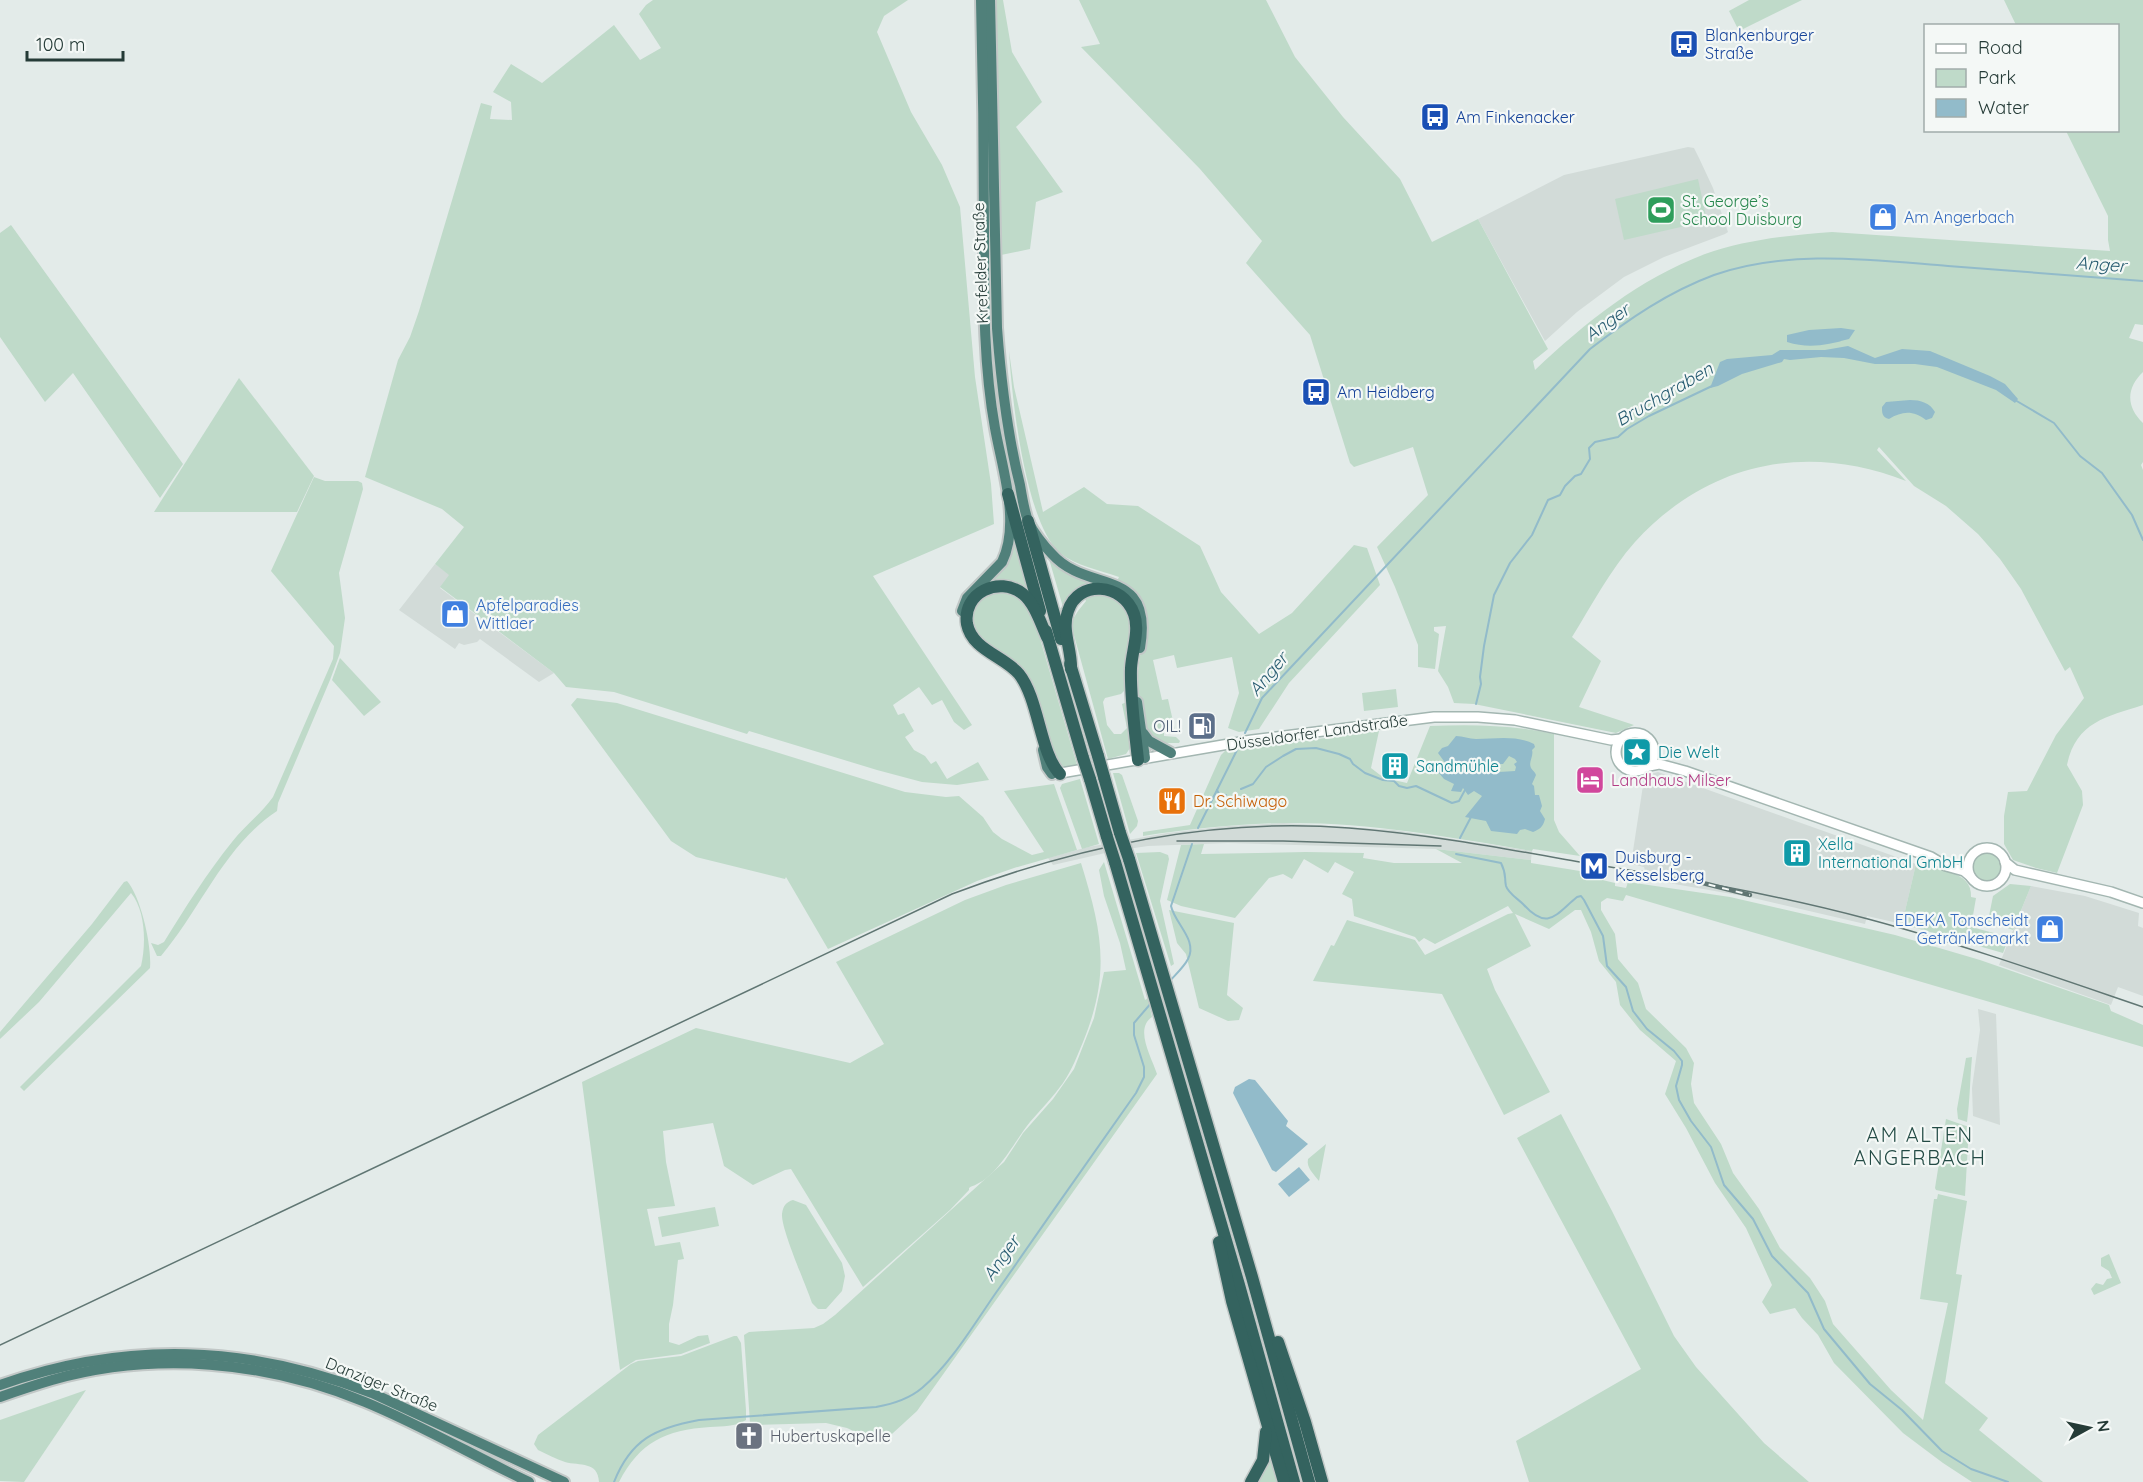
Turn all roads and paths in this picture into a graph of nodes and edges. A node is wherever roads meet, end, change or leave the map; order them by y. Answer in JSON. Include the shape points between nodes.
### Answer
{"nodes":[{"id":1,"x":981,"y":0,"type":"edge"},
{"id":2,"x":990,"y":0,"type":"edge"},
{"id":3,"x":1008,"y":494,"type":"junction"},
{"id":4,"x":1028,"y":521,"type":"junction"},
{"id":5,"x":1047,"y":638,"type":"junction"},
{"id":6,"x":1071,"y":669,"type":"junction"},
{"id":7,"x":1142,"y":731,"type":"junction"},
{"id":8,"x":1582,"y":734,"type":"junction"},
{"id":9,"x":1621,"y":739,"type":"junction"},
{"id":10,"x":1655,"y":751,"type":"junction"},
{"id":11,"x":1171,"y":753,"type":"junction"},
{"id":12,"x":1616,"y":753,"type":"junction"},
{"id":13,"x":1141,"y":759,"type":"junction"},
{"id":14,"x":1649,"y":766,"type":"junction"},
{"id":15,"x":1685,"y":771,"type":"junction"},
{"id":16,"x":1056,"y":774,"type":"junction"},
{"id":17,"x":1931,"y":857,"type":"junction"},
{"id":18,"x":1969,"y":860,"type":"junction"},
{"id":19,"x":2005,"y":862,"type":"junction"},
{"id":20,"x":1970,"y":876,"type":"junction"},
{"id":21,"x":2045,"y":878,"type":"junction"},
{"id":22,"x":2002,"y":879,"type":"junction"},
{"id":23,"x":2143,"y":903,"type":"edge"},
{"id":24,"x":1209,"y":1185,"type":"junction"},
{"id":25,"x":1252,"y":1277,"type":"junction"},
{"id":26,"x":0,"y":1385,"type":"edge"},
{"id":27,"x":0,"y":1397,"type":"edge"},
{"id":28,"x":1262,"y":1407,"type":"junction"},
{"id":29,"x":529,"y":1482,"type":"edge"},
{"id":30,"x":564,"y":1482,"type":"edge"},
{"id":31,"x":1251,"y":1482,"type":"edge"},
{"id":32,"x":1284,"y":1482,"type":"edge"},
{"id":33,"x":1294,"y":1482,"type":"edge"},
{"id":34,"x":1309,"y":1482,"type":"edge"},
{"id":35,"x":1322,"y":1482,"type":"edge"}],
"edges":[{"from":1,"to":3,"type":"highway","name":"Krefelder Straße","via":[[987,353],[993,418]]},
{"from":2,"to":4,"type":"highway","name":"Krefelder Straße","via":[[1000,370]]},
{"from":3,"to":5,"type":"highway"},
{"from":3,"to":16,"type":"highway","name":"Krefelder Straße","via":[[1010,535],[1006,554],[997,569],[967,598],[963,627],[973,645],[1018,682],[1047,767]]},
{"from":4,"to":6,"type":"highway"},
{"from":4,"to":7,"type":"highway","via":[[1061,562],[1088,577],[1118,585],[1135,602],[1143,628],[1136,670]]},
{"from":5,"to":16,"type":"highway","via":[[1032,606],[1017,590],[1003,586],[987,588],[971,602],[967,626],[971,635],[1022,679]]},
{"from":5,"to":24,"type":"highway","bridge":true},
{"from":6,"to":13,"type":"highway","via":[[1066,622],[1072,603],[1095,589],[1110,589],[1122,595],[1135,616],[1131,668]]},
{"from":6,"to":25,"type":"highway","bridge":true},
{"from":7,"to":11,"type":"highway","via":[[1149,741]]},
{"from":7,"to":13,"type":"highway"},
{"from":8,"to":9,"type":"main road","name":"Düsseldorfer Landstraße"},
{"from":8,"to":11,"type":"main road","name":"Düsseldorfer Landstraße","via":[[1515,720],[1434,717]]},
{"from":8,"to":12,"type":"main road","name":"Düsseldorfer Landstraße"},
{"from":9,"to":10,"type":"main road","via":[[1631,733],[1642,734]]},
{"from":9,"to":12,"type":"main road"},
{"from":10,"to":14,"type":"main road"},
{"from":10,"to":15,"type":"main road"},
{"from":11,"to":13,"type":"main road","name":"Düsseldorfer Landstraße"},
{"from":12,"to":14,"type":"main road","via":[[1620,765],[1627,770],[1641,771]]},
{"from":13,"to":16,"type":"main road","name":"Düsseldorfer Landstraße"},
{"from":14,"to":15,"type":"main road","via":[[1659,764]]},
{"from":15,"to":17,"type":"main road"},
{"from":17,"to":18,"type":"main road"},
{"from":17,"to":20,"type":"main road"},
{"from":18,"to":19,"type":"main road","via":[[1979,850],[1989,849],[1997,851]]},
{"from":18,"to":20,"type":"main road"},
{"from":19,"to":21,"type":"main road","via":[[2015,870]]},
{"from":19,"to":22,"type":"main road"},
{"from":20,"to":22,"type":"main road","via":[[1984,886]]},
{"from":21,"to":22,"type":"main road"},
{"from":21,"to":23,"type":"main road"},
{"from":24,"to":28,"type":"highway","via":[[1223,1266]]},
{"from":24,"to":33,"type":"highway"},
{"from":25,"to":34,"type":"highway"},
{"from":25,"to":35,"type":"highway","via":[[1284,1358]]},
{"from":26,"to":30,"type":"highway","name":"Danziger Straße","via":[[51,1369],[133,1355],[197,1354],[269,1361],[343,1381]]},
{"from":27,"to":29,"type":"highway","name":"Danziger Straße","via":[[53,1380],[132,1366],[232,1366],[303,1380],[347,1395]]},
{"from":28,"to":31,"type":"highway","via":[[1266,1430],[1263,1460]]},
{"from":28,"to":32,"type":"highway"}]}
